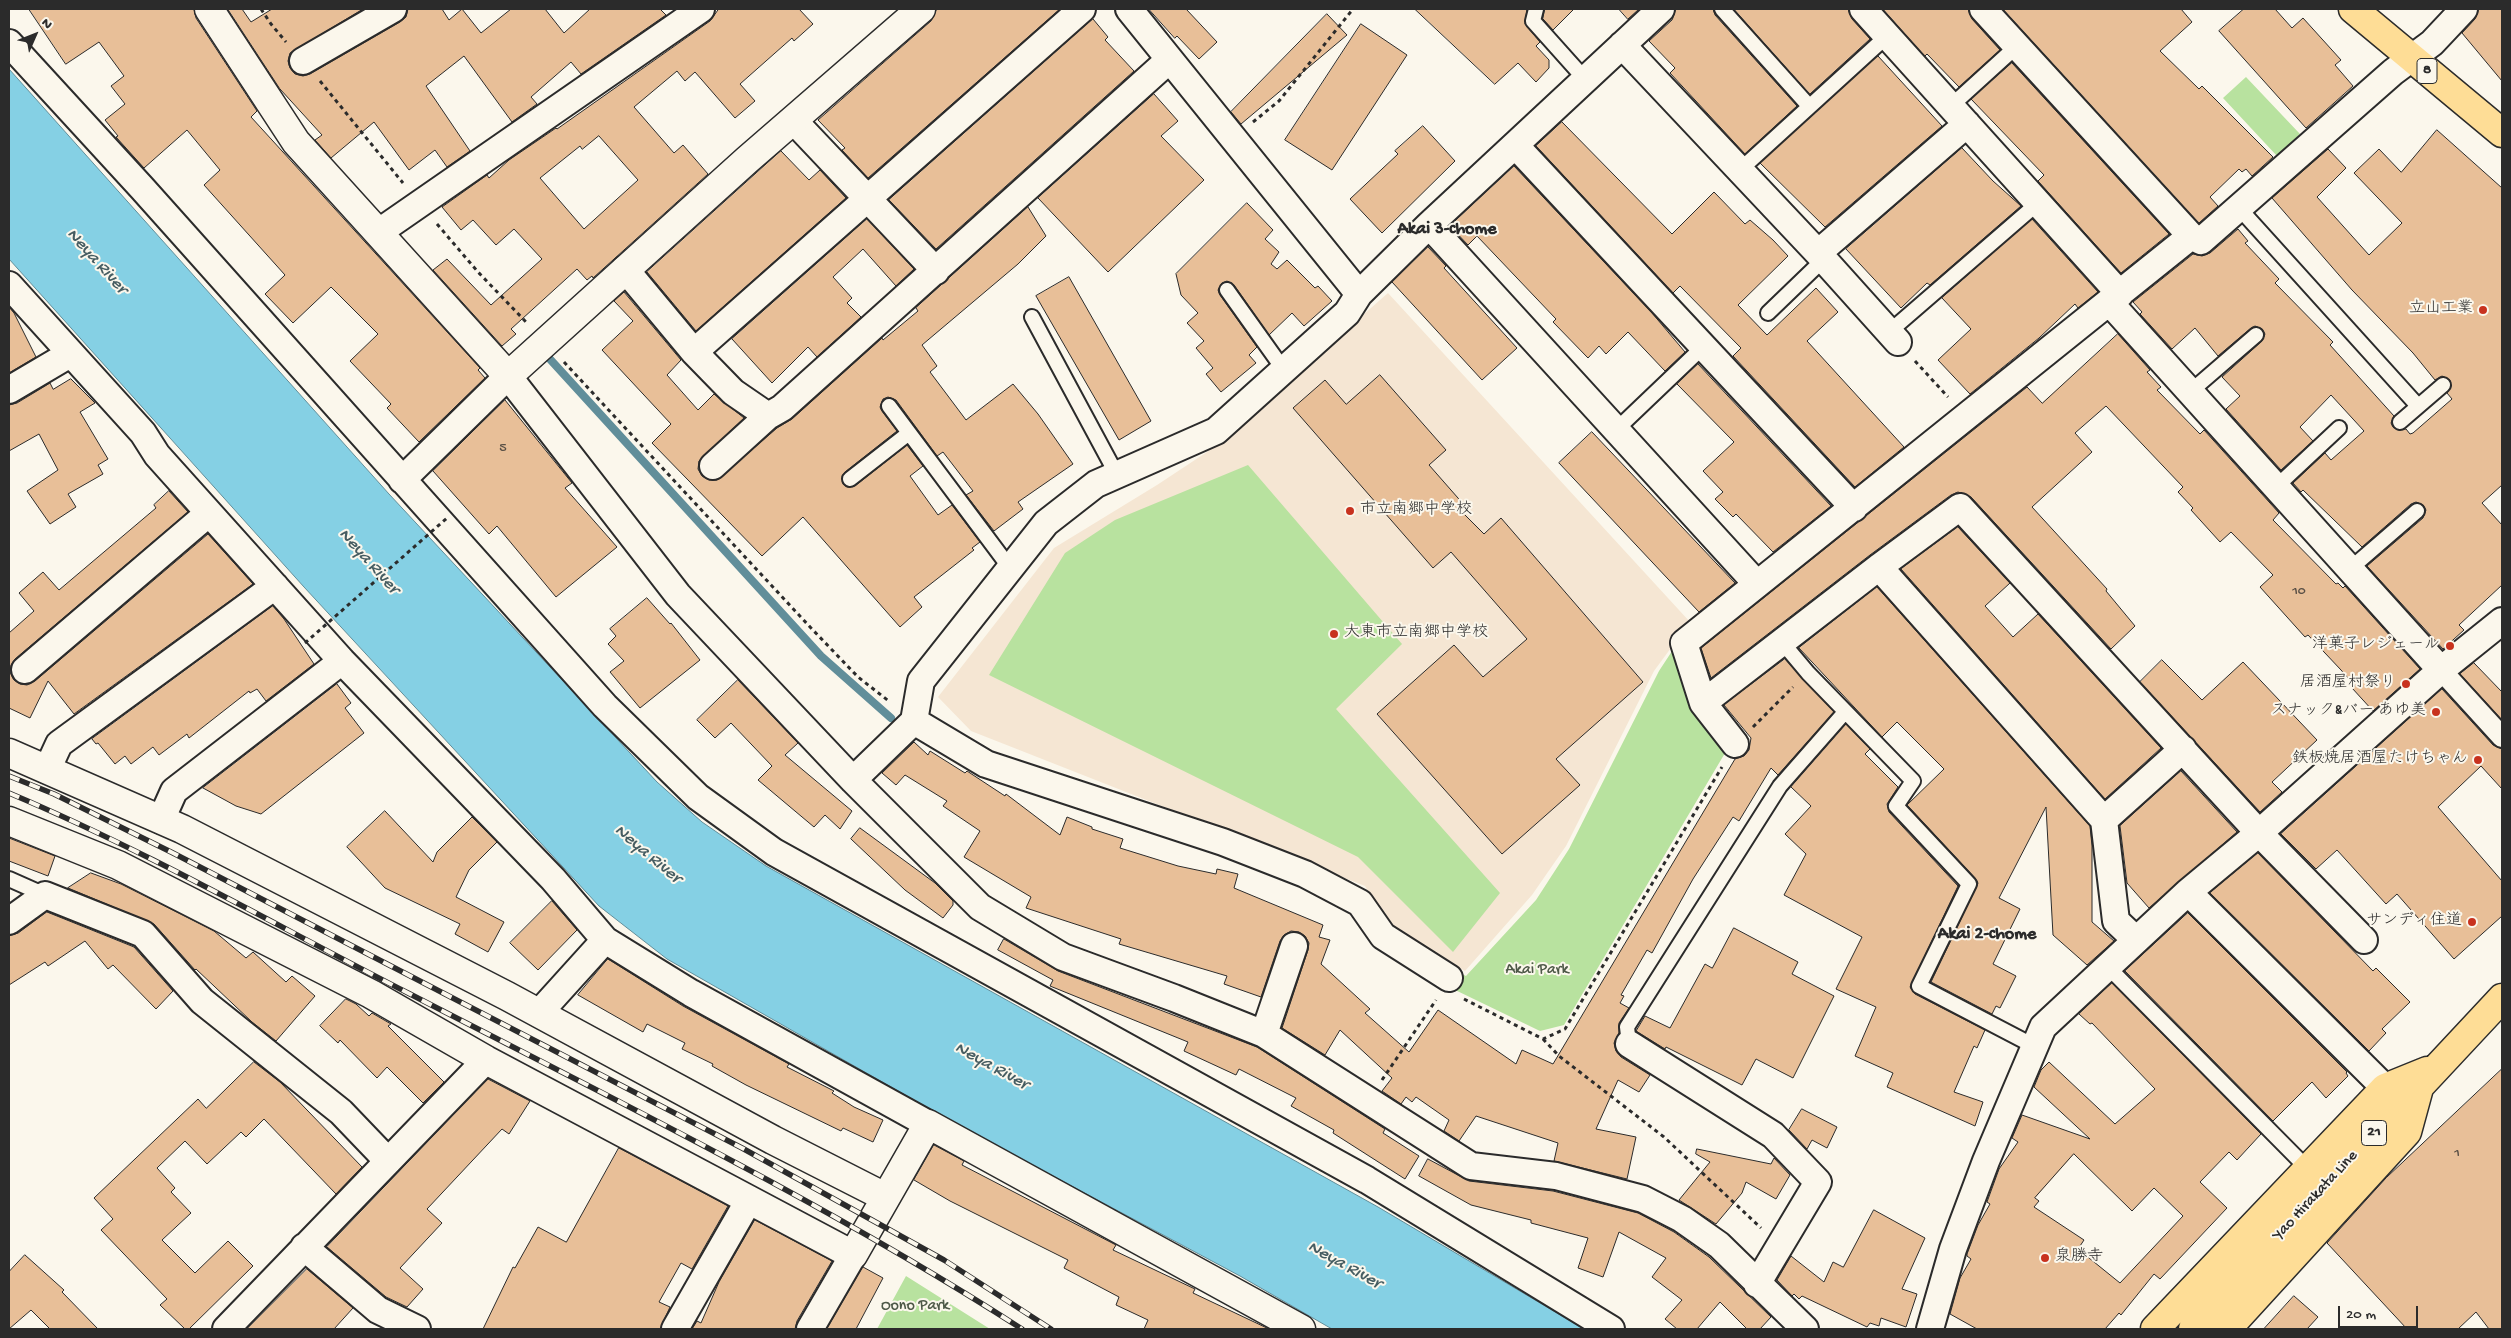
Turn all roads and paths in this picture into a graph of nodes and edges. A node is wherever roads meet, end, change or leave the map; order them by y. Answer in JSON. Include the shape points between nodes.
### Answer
{"nodes":[{"id":1,"x":208,"y":9,"type":"edge"},
{"id":2,"x":262,"y":9,"type":"edge"},
{"id":3,"x":701,"y":9,"type":"edge"},
{"id":4,"x":921,"y":9,"type":"edge"},
{"id":5,"x":1082,"y":9,"type":"edge"},
{"id":6,"x":1129,"y":9,"type":"edge"},
{"id":7,"x":1354,"y":9,"type":"edge"},
{"id":8,"x":1536,"y":9,"type":"edge"},
{"id":9,"x":1661,"y":9,"type":"edge"},
{"id":10,"x":1722,"y":9,"type":"edge"},
{"id":11,"x":1863,"y":9,"type":"edge"},
{"id":12,"x":1983,"y":9,"type":"edge"},
{"id":13,"x":2354,"y":9,"type":"edge"},
{"id":14,"x":2464,"y":9,"type":"edge"},
{"id":15,"x":389,"y":10,"type":"edge"},
{"id":16,"x":1887,"y":36,"type":"junction"},
{"id":17,"x":9,"y":43,"type":"edge"},
{"id":18,"x":1622,"y":45,"type":"junction"},
{"id":19,"x":2017,"y":46,"type":"junction"},
{"id":20,"x":2411,"y":58,"type":"junction"},
{"id":21,"x":1169,"y":60,"type":"junction"},
{"id":22,"x":303,"y":61,"type":"junction"},
{"id":23,"x":1584,"y":78,"type":"junction"},
{"id":24,"x":1809,"y":106,"type":"junction"},
{"id":25,"x":1959,"y":115,"type":"junction"},
{"id":26,"x":794,"y":121,"type":"junction"},
{"id":27,"x":2502,"y":133,"type":"edge"},
{"id":28,"x":1234,"y":139,"type":"junction"},
{"id":29,"x":1515,"y":145,"type":"junction"},
{"id":30,"x":1740,"y":170,"type":"junction"},
{"id":31,"x":867,"y":199,"type":"junction"},
{"id":32,"x":2038,"y":203,"type":"junction"},
{"id":33,"x":420,"y":204,"type":"junction"},
{"id":34,"x":2239,"y":208,"type":"junction"},
{"id":35,"x":1429,"y":225,"type":"junction"},
{"id":36,"x":379,"y":232,"type":"junction"},
{"id":37,"x":2190,"y":236,"type":"junction"},
{"id":38,"x":1821,"y":256,"type":"junction"},
{"id":39,"x":625,"y":269,"type":"junction"},
{"id":40,"x":936,"y":271,"type":"junction"},
{"id":41,"x":9,"y":285,"type":"edge"},
{"id":42,"x":1227,"y":290,"type":"dead end"},
{"id":43,"x":1359,"y":294,"type":"junction"},
{"id":44,"x":2115,"y":298,"type":"junction"},
{"id":45,"x":1768,"y":313,"type":"dead end"},
{"id":46,"x":1032,"y":317,"type":"dead end"},
{"id":47,"x":2256,"y":336,"type":"dead end"},
{"id":48,"x":1894,"y":337,"type":"junction"},
{"id":49,"x":546,"y":342,"type":"junction"},
{"id":50,"x":1704,"y":346,"type":"junction"},
{"id":51,"x":694,"y":352,"type":"junction"},
{"id":52,"x":70,"y":354,"type":"junction"},
{"id":53,"x":1284,"y":370,"type":"junction"},
{"id":54,"x":508,"y":376,"type":"junction"},
{"id":55,"x":2443,"y":385,"type":"dead end"},
{"id":56,"x":9,"y":390,"type":"edge"},
{"id":57,"x":2190,"y":392,"type":"junction"},
{"id":58,"x":889,"y":406,"type":"dead end"},
{"id":59,"x":2418,"y":406,"type":"junction"},
{"id":60,"x":768,"y":416,"type":"junction"},
{"id":61,"x":1967,"y":417,"type":"junction"},
{"id":62,"x":2400,"y":422,"type":"dead end"},
{"id":63,"x":2339,"y":428,"type":"dead end"},
{"id":64,"x":1616,"y":430,"type":"junction"},
{"id":65,"x":909,"y":433,"type":"junction"},
{"id":66,"x":713,"y":466,"type":"dead end"},
{"id":67,"x":1116,"y":475,"type":"junction"},
{"id":68,"x":850,"y":479,"type":"dead end"},
{"id":69,"x":402,"y":480,"type":"junction"},
{"id":70,"x":2276,"y":487,"type":"junction"},
{"id":71,"x":1854,"y":508,"type":"junction"},
{"id":72,"x":2417,"y":511,"type":"dead end"},
{"id":73,"x":209,"y":513,"type":"junction"},
{"id":74,"x":447,"y":518,"type":"dead end"},
{"id":75,"x":1879,"y":567,"type":"junction"},
{"id":76,"x":1010,"y":568,"type":"junction"},
{"id":77,"x":2350,"y":568,"type":"junction"},
{"id":78,"x":1756,"y":583,"type":"junction"},
{"id":79,"x":275,"y":586,"type":"junction"},
{"id":80,"x":2502,"y":621,"type":"edge"},
{"id":81,"x":1782,"y":642,"type":"junction"},
{"id":82,"x":305,"y":643,"type":"dead end"},
{"id":83,"x":342,"y":662,"type":"junction"},
{"id":84,"x":25,"y":670,"type":"dead end"},
{"id":85,"x":2441,"y":670,"type":"junction"},
{"id":86,"x":1808,"y":674,"type":"junction"},
{"id":87,"x":1703,"y":703,"type":"junction"},
{"id":88,"x":1846,"y":712,"type":"junction"},
{"id":89,"x":912,"y":722,"type":"junction"},
{"id":90,"x":2502,"y":737,"type":"edge"},
{"id":91,"x":1735,"y":744,"type":"junction"},
{"id":92,"x":2183,"y":749,"type":"junction"},
{"id":93,"x":9,"y":754,"type":"edge"},
{"id":94,"x":47,"y":770,"type":"junction"},
{"id":95,"x":853,"y":780,"type":"junction"},
{"id":96,"x":161,"y":820,"type":"junction"},
{"id":97,"x":2104,"y":820,"type":"junction"},
{"id":98,"x":9,"y":821,"type":"edge"},
{"id":99,"x":2259,"y":833,"type":"junction"},
{"id":100,"x":9,"y":879,"type":"edge"},
{"id":101,"x":2188,"y":892,"type":"junction"},
{"id":102,"x":45,"y":895,"type":"junction"},
{"id":103,"x":9,"y":921,"type":"edge"},
{"id":104,"x":2134,"y":939,"type":"junction"},
{"id":105,"x":605,"y":940,"type":"junction"},
{"id":106,"x":2364,"y":940,"type":"dead end"},
{"id":107,"x":1294,"y":946,"type":"dead end"},
{"id":108,"x":2106,"y":966,"type":"junction"},
{"id":109,"x":1446,"y":983,"type":"junction"},
{"id":110,"x":2502,"y":998,"type":"edge"},
{"id":111,"x":539,"y":1013,"type":"junction"},
{"id":112,"x":1264,"y":1034,"type":"junction"},
{"id":113,"x":1543,"y":1039,"type":"junction"},
{"id":114,"x":1629,"y":1044,"type":"joint"},
{"id":115,"x":2034,"y":1046,"type":"junction"},
{"id":116,"x":486,"y":1060,"type":"junction"},
{"id":117,"x":2429,"y":1075,"type":"junction"},
{"id":118,"x":2385,"y":1088,"type":"junction"},
{"id":119,"x":1369,"y":1100,"type":"junction"},
{"id":120,"x":928,"y":1124,"type":"junction"},
{"id":121,"x":387,"y":1160,"type":"junction"},
{"id":122,"x":2308,"y":1168,"type":"junction"},
{"id":123,"x":885,"y":1197,"type":"junction"},
{"id":124,"x":749,"y":1200,"type":"junction"},
{"id":125,"x":1782,"y":1244,"type":"junction"},
{"id":126,"x":304,"y":1247,"type":"junction"},
{"id":127,"x":853,"y":1255,"type":"junction"},
{"id":128,"x":1757,"y":1284,"type":"junction"},
{"id":129,"x":226,"y":1329,"type":"edge"},
{"id":130,"x":418,"y":1329,"type":"edge"},
{"id":131,"x":675,"y":1329,"type":"edge"},
{"id":132,"x":810,"y":1329,"type":"edge"},
{"id":133,"x":1301,"y":1329,"type":"edge"},
{"id":134,"x":1611,"y":1329,"type":"edge"},
{"id":135,"x":1805,"y":1329,"type":"edge"},
{"id":136,"x":1930,"y":1329,"type":"edge"},
{"id":137,"x":2155,"y":1329,"type":"edge"},
{"id":138,"x":2193,"y":1329,"type":"edge"},
{"id":139,"x":2227,"y":1329,"type":"edge"}],
"edges":[{"from":1,"to":36,"type":"street","via":[[296,142]]},
{"from":2,"to":22,"type":"path"},
{"from":3,"to":33,"type":"street"},
{"from":4,"to":26,"type":"street"},
{"from":5,"to":31,"type":"street"},
{"from":6,"to":21,"type":"street"},
{"from":7,"to":28,"type":"path","via":[[1279,101]]},
{"from":8,"to":23,"type":"lane","via":[[1533,21]]},
{"from":9,"to":18,"type":"street"},
{"from":10,"to":24,"type":"lane"},
{"from":11,"to":16,"type":"street"},
{"from":12,"to":19,"type":"street"},
{"from":13,"to":20,"type":"main road","number":"8"},
{"from":14,"to":20,"type":"street","via":[[2432,43]]},
{"from":15,"to":22,"type":"street"},
{"from":16,"to":24,"type":"lane"},
{"from":16,"to":25,"type":"street"},
{"from":17,"to":69,"type":"street"},
{"from":18,"to":23,"type":"street"},
{"from":18,"to":30,"type":"street"},
{"from":19,"to":25,"type":"lane"},
{"from":19,"to":37,"type":"street"},
{"from":20,"to":27,"type":"main road","number":"8"},
{"from":20,"to":34,"type":"street"},
{"from":21,"to":28,"type":"street"},
{"from":21,"to":40,"type":"street"},
{"from":22,"to":33,"type":"path"},
{"from":23,"to":29,"type":"street"},
{"from":24,"to":30,"type":"lane"},
{"from":25,"to":32,"type":"street"},
{"from":25,"to":38,"type":"street"},
{"from":26,"to":31,"type":"street"},
{"from":26,"to":39,"type":"street"},
{"from":28,"to":43,"type":"street"},
{"from":29,"to":35,"type":"street"},
{"from":29,"to":50,"type":"street"},
{"from":30,"to":38,"type":"street"},
{"from":31,"to":40,"type":"street"},
{"from":31,"to":51,"type":"street"},
{"from":32,"to":44,"type":"street"},
{"from":32,"to":48,"type":"lane"},
{"from":33,"to":36,"type":"street"},
{"from":33,"to":49,"type":"path","via":[[478,272]]},
{"from":34,"to":37,"type":"street","via":[[2201,241]]},
{"from":34,"to":59,"type":"lane"},
{"from":35,"to":43,"type":"street"},
{"from":35,"to":64,"type":"street"},
{"from":36,"to":54,"type":"street"},
{"from":37,"to":44,"type":"street"},
{"from":38,"to":45,"type":"lane"},
{"from":38,"to":48,"type":"street"},
{"from":39,"to":49,"type":"street"},
{"from":39,"to":51,"type":"street"},
{"from":40,"to":60,"type":"street","via":[[782,408]]},
{"from":41,"to":52,"type":"street"},
{"from":42,"to":53,"type":"lane"},
{"from":43,"to":53,"type":"street","via":[[1347,313]]},
{"from":44,"to":57,"type":"street"},
{"from":44,"to":61,"type":"street"},
{"from":46,"to":67,"type":"lane"},
{"from":47,"to":57,"type":"lane"},
{"from":48,"to":61,"type":"path"},
{"from":49,"to":54,"type":"street"},
{"from":49,"to":89,"type":"path","via":[[858,677]]},
{"from":50,"to":64,"type":"lane"},
{"from":50,"to":71,"type":"street"},
{"from":51,"to":60,"type":"street","via":[[733,392]]},
{"from":52,"to":56,"type":"street"},
{"from":52,"to":73,"type":"street","via":[[143,433]]},
{"from":53,"to":67,"type":"street","via":[[1216,431]]},
{"from":54,"to":69,"type":"street"},
{"from":54,"to":95,"type":"street","via":[[678,595]]},
{"from":55,"to":59,"type":"lane"},
{"from":57,"to":70,"type":"street"},
{"from":58,"to":65,"type":"lane"},
{"from":59,"to":62,"type":"lane"},
{"from":60,"to":66,"type":"street"},
{"from":61,"to":71,"type":"street"},
{"from":63,"to":70,"type":"lane"},
{"from":64,"to":78,"type":"street"},
{"from":65,"to":68,"type":"lane"},
{"from":65,"to":76,"type":"lane"},
{"from":67,"to":76,"type":"street","via":[[1096,484],[1046,523]]},
{"from":69,"to":134,"type":"street","via":[[605,706],[698,797],[767,846],[1367,1180]]},
{"from":70,"to":77,"type":"street"},
{"from":71,"to":78,"type":"street"},
{"from":72,"to":77,"type":"lane"},
{"from":73,"to":79,"type":"street"},
{"from":73,"to":84,"type":"street"},
{"from":74,"to":82,"type":"path","bridge":true},
{"from":75,"to":81,"type":"street"},
{"from":75,"to":92,"type":"street","via":[[1960,507]]},
{"from":75,"to":97,"type":"street"},
{"from":76,"to":89,"type":"street","via":[[921,681]]},
{"from":77,"to":85,"type":"street"},
{"from":78,"to":87,"type":"street","via":[[1684,643]]},
{"from":79,"to":83,"type":"street"},
{"from":79,"to":94,"type":"street","via":[[59,744]]},
{"from":80,"to":85,"type":"street"},
{"from":81,"to":86,"type":"lane"},
{"from":81,"to":87,"type":"street"},
{"from":83,"to":96,"type":"street","via":[[174,791]]},
{"from":83,"to":105,"type":"street","via":[[553,879]]},
{"from":85,"to":90,"type":"street"},
{"from":85,"to":99,"type":"street"},
{"from":86,"to":88,"type":"lane"},
{"from":86,"to":91,"type":"path"},
{"from":87,"to":91,"type":"street"},
{"from":88,"to":114,"type":"lane","via":[[1780,786],[1627,1027]]},
{"from":88,"to":115,"type":"lane","via":[[1913,781],[1896,806],[1969,884],[1919,986]]},
{"from":89,"to":95,"type":"street"},
{"from":89,"to":109,"type":"street","via":[[986,764],[1224,842],[1305,874],[1360,903],[1383,936]]},
{"from":91,"to":113,"type":"path","via":[[1565,1029]]},
{"from":92,"to":97,"type":"street"},
{"from":92,"to":99,"type":"street"},
{"from":93,"to":94,"type":"street"},
{"from":94,"to":96,"type":"street"},
{"from":95,"to":112,"type":"street","via":[[980,907],[1063,957]]},
{"from":96,"to":111,"type":"street"},
{"from":97,"to":104,"type":"street","via":[[2116,921]]},
{"from":98,"to":116,"type":"street","via":[[118,865],[372,994]]},
{"from":99,"to":101,"type":"street"},
{"from":99,"to":106,"type":"street"},
{"from":100,"to":102,"type":"lane"},
{"from":101,"to":104,"type":"street"},
{"from":101,"to":118,"type":"street"},
{"from":102,"to":103,"type":"street"},
{"from":102,"to":121,"type":"street","via":[[142,934],[202,1002],[341,1112]]},
{"from":104,"to":108,"type":"street"},
{"from":105,"to":111,"type":"street"},
{"from":105,"to":120,"type":"street","via":[[690,993]]},
{"from":107,"to":112,"type":"street"},
{"from":108,"to":115,"type":"street","via":[[2043,1027]]},
{"from":108,"to":122,"type":"lane"},
{"from":109,"to":113,"type":"path"},
{"from":109,"to":119,"type":"path"},
{"from":110,"to":117,"type":"main road","name":"Yao Hirakata Line","number":"21"},
{"from":111,"to":123,"type":"street"},
{"from":112,"to":119,"type":"street"},
{"from":113,"to":125,"type":"path","via":[[1560,1056],[1664,1137],[1750,1220]]},
{"from":114,"to":125,"type":"street","via":[[1772,1135],[1818,1182]]},
{"from":115,"to":136,"type":"street","via":[[1953,1249]]},
{"from":116,"to":121,"type":"street"},
{"from":116,"to":124,"type":"street"},
{"from":117,"to":118,"type":"main road"},
{"from":117,"to":138,"type":"main road","name":"Yao Hirakata Line","number":"21"},
{"from":117,"to":139,"type":"main road","via":[[2407,1132]]},
{"from":118,"to":122,"type":"main road"},
{"from":119,"to":128,"type":"street","via":[[1471,1166],[1556,1176],[1642,1199],[1682,1219],[1719,1245]]},
{"from":120,"to":123,"type":"street"},
{"from":120,"to":133,"type":"street"},
{"from":121,"to":126,"type":"street"},
{"from":122,"to":137,"type":"main road"},
{"from":123,"to":127,"type":"street"},
{"from":124,"to":127,"type":"street"},
{"from":124,"to":131,"type":"street"},
{"from":125,"to":128,"type":"street"},
{"from":126,"to":129,"type":"street"},
{"from":126,"to":130,"type":"street","via":[[378,1310]]},
{"from":127,"to":132,"type":"street"},
{"from":128,"to":135,"type":"street"}]}
